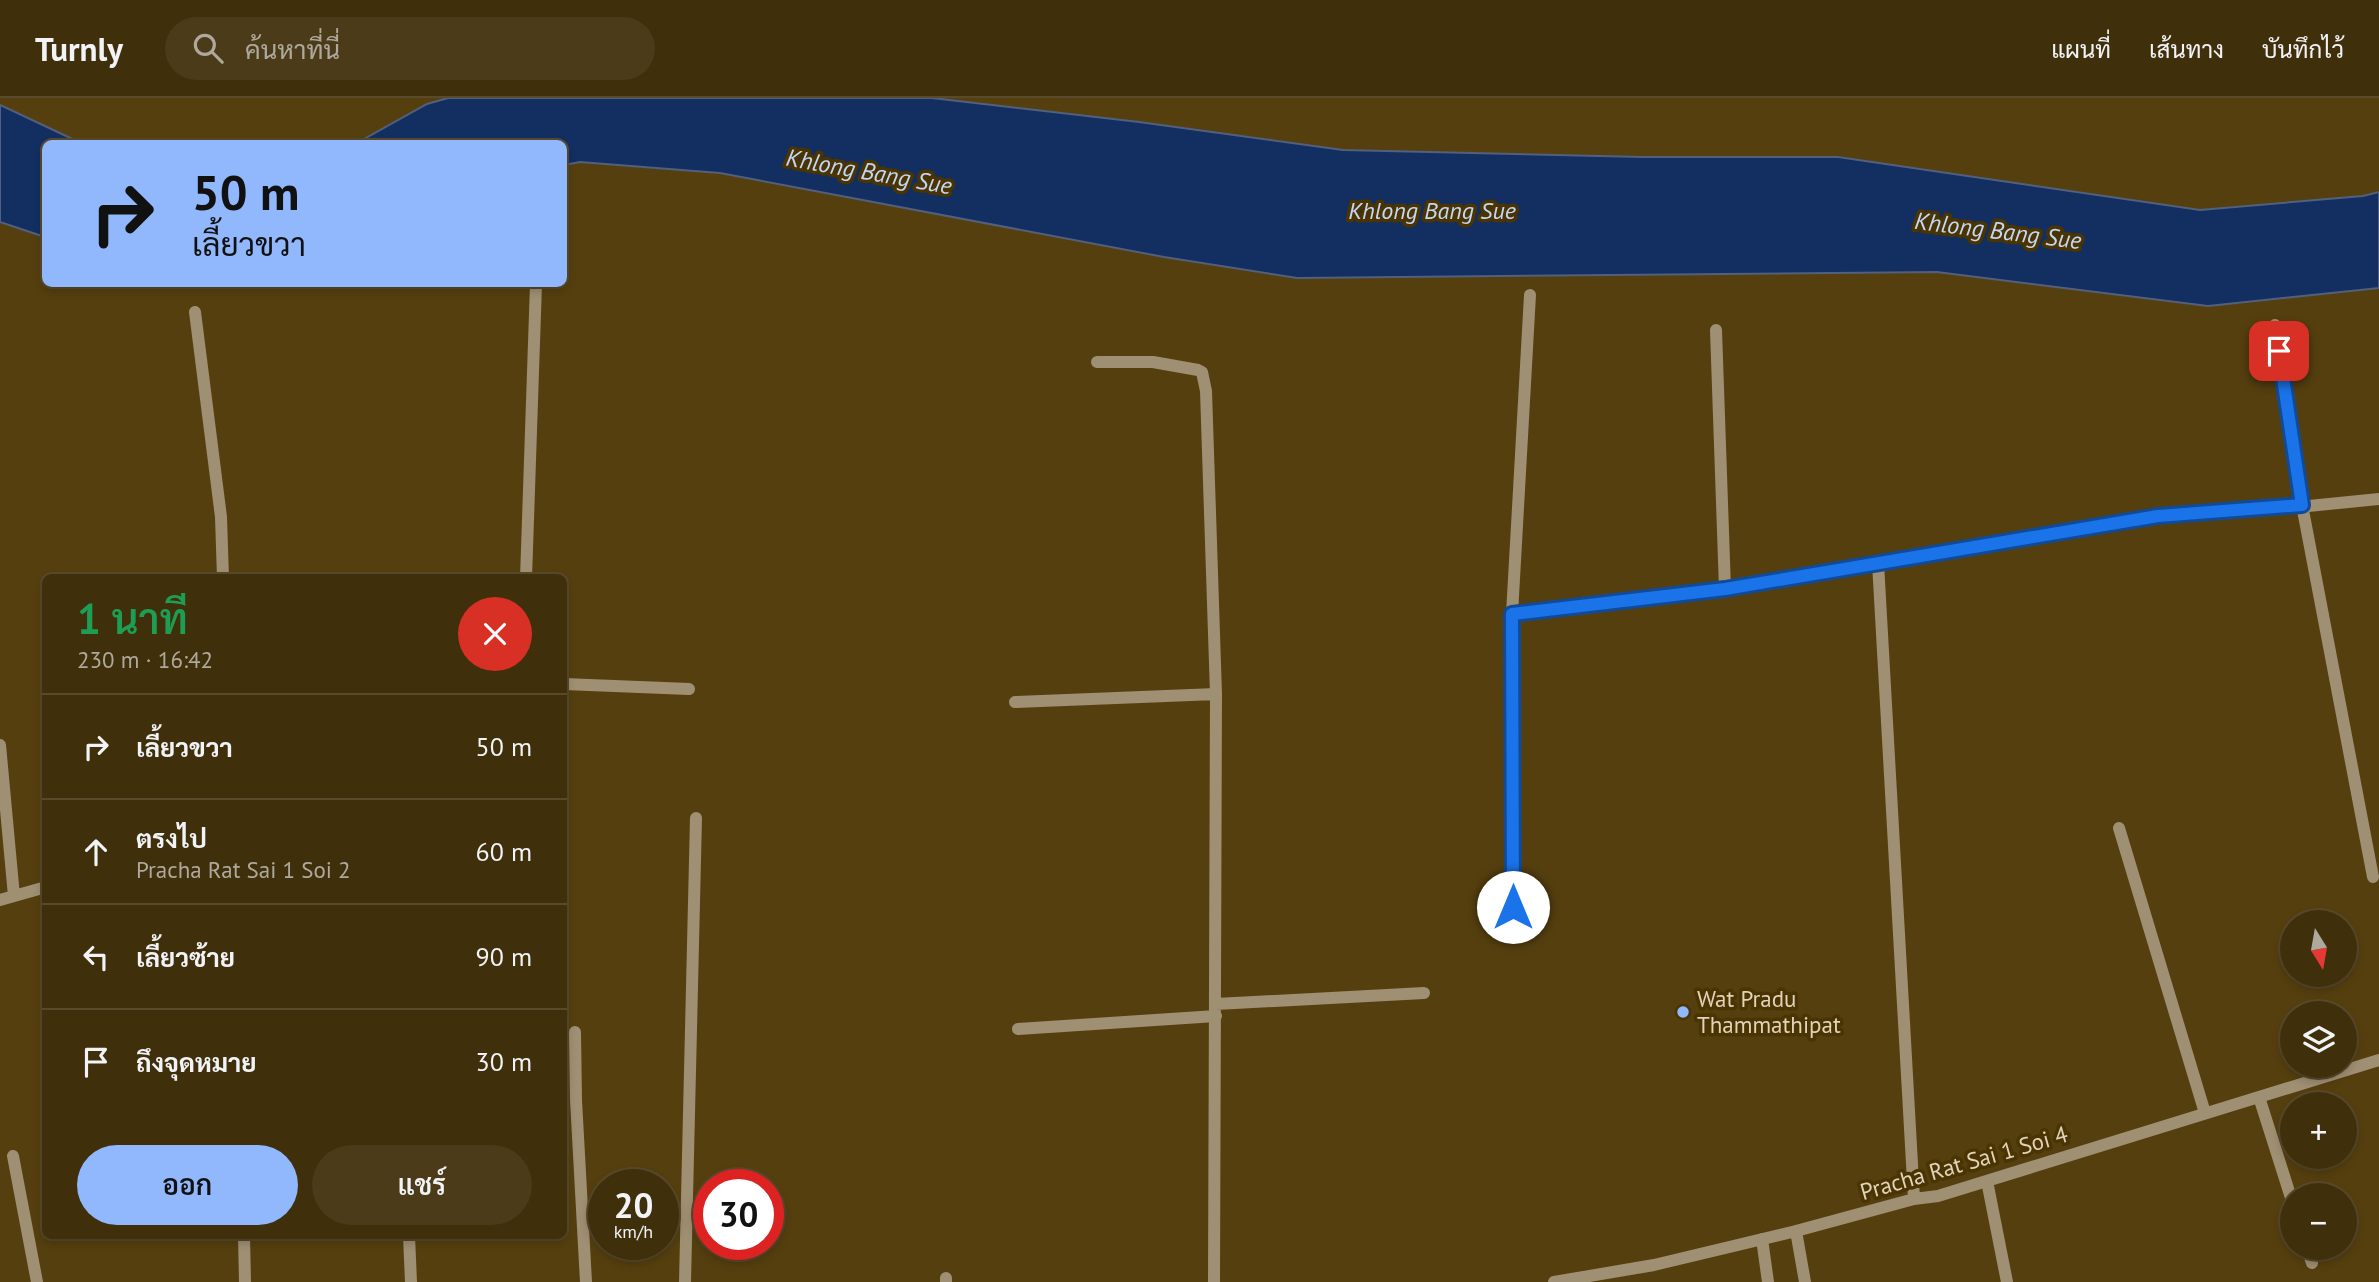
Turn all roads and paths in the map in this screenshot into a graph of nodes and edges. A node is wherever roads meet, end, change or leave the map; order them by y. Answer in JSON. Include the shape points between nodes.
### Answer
{"nodes":[{"id":1,"x":536,"y":287,"type":"edge"},
{"id":2,"x":1530,"y":295,"type":"dead end"},
{"id":3,"x":195,"y":312,"type":"dead end"},
{"id":4,"x":2275,"y":325,"type":"dead end"},
{"id":5,"x":1716,"y":330,"type":"dead end"},
{"id":6,"x":1097,"y":362,"type":"dead end"},
{"id":7,"x":2379,"y":499,"type":"edge"},
{"id":8,"x":2302,"y":505,"type":"junction"},
{"id":9,"x":1878,"y":563,"type":"junction"},
{"id":10,"x":223,"y":574,"type":"edge"},
{"id":11,"x":526,"y":574,"type":"edge"},
{"id":12,"x":1725,"y":589,"type":"junction"},
{"id":13,"x":1512,"y":614,"type":"junction"},
{"id":14,"x":567,"y":684,"type":"edge"},
{"id":15,"x":689,"y":689,"type":"dead end"},
{"id":16,"x":1216,"y":694,"type":"junction"},
{"id":17,"x":1015,"y":702,"type":"dead end"},
{"id":18,"x":0,"y":746,"type":"edge"},
{"id":19,"x":696,"y":818,"type":"dead end"},
{"id":20,"x":2119,"y":828,"type":"dead end"},
{"id":21,"x":2373,"y":877,"type":"dead end"},
{"id":22,"x":42,"y":888,"type":"edge"},
{"id":23,"x":14,"y":896,"type":"junction"},
{"id":24,"x":0,"y":900,"type":"edge"},
{"id":25,"x":1513,"y":907,"type":"dead end"},
{"id":26,"x":1424,"y":993,"type":"dead end"},
{"id":27,"x":1216,"y":1010,"type":"junction"},
{"id":28,"x":1017,"y":1029,"type":"dead end"},
{"id":29,"x":575,"y":1032,"type":"dead end"},
{"id":30,"x":2379,"y":1060,"type":"edge"},
{"id":31,"x":2259,"y":1097,"type":"junction"},
{"id":32,"x":2205,"y":1113,"type":"junction"},
{"id":33,"x":13,"y":1156,"type":"dead end"},
{"id":34,"x":1987,"y":1181,"type":"junction"},
{"id":35,"x":2286,"y":1183,"type":"edge"},
{"id":36,"x":1914,"y":1199,"type":"junction"},
{"id":37,"x":1796,"y":1231,"type":"junction"},
{"id":38,"x":244,"y":1239,"type":"edge"},
{"id":39,"x":409,"y":1239,"type":"edge"},
{"id":40,"x":1762,"y":1239,"type":"junction"},
{"id":41,"x":2311,"y":1260,"type":"edge"},
{"id":42,"x":2312,"y":1263,"type":"dead end"},
{"id":43,"x":37,"y":1282,"type":"edge"},
{"id":44,"x":246,"y":1282,"type":"edge"},
{"id":45,"x":411,"y":1282,"type":"edge"},
{"id":46,"x":586,"y":1282,"type":"edge"},
{"id":47,"x":685,"y":1282,"type":"edge"},
{"id":48,"x":1214,"y":1282,"type":"edge"},
{"id":49,"x":1554,"y":1282,"type":"edge"},
{"id":50,"x":1768,"y":1282,"type":"edge"},
{"id":51,"x":1805,"y":1282,"type":"edge"},
{"id":52,"x":2007,"y":1282,"type":"edge"}],
"edges":[{"from":1,"to":11,"type":"street"},
{"from":2,"to":13,"type":"street"},
{"from":3,"to":10,"type":"street","via":[[221,517]]},
{"from":4,"to":8,"type":"street"},
{"from":5,"to":12,"type":"street"},
{"from":6,"to":16,"type":"street","via":[[1153,362],[1198,370],[1204,377]]},
{"from":7,"to":8,"type":"street"},
{"from":8,"to":9,"type":"street","via":[[2158,516]]},
{"from":8,"to":21,"type":"street"},
{"from":9,"to":12,"type":"street"},
{"from":9,"to":36,"type":"street"},
{"from":12,"to":13,"type":"street"},
{"from":13,"to":25,"type":"street"},
{"from":14,"to":15,"type":"street"},
{"from":16,"to":17,"type":"street"},
{"from":16,"to":27,"type":"street"},
{"from":18,"to":23,"type":"street"},
{"from":19,"to":47,"type":"street"},
{"from":20,"to":32,"type":"street"},
{"from":22,"to":23,"type":"street"},
{"from":23,"to":24,"type":"street"},
{"from":26,"to":27,"type":"street"},
{"from":27,"to":28,"type":"street"},
{"from":27,"to":48,"type":"street"},
{"from":29,"to":46,"type":"street"},
{"from":30,"to":31,"type":"street","name":"Pracha Rat Sai 1 Soi 4"},
{"from":31,"to":32,"type":"street","name":"Pracha Rat Sai 1 Soi 4"},
{"from":31,"to":35,"type":"street"},
{"from":32,"to":34,"type":"street","name":"Pracha Rat Sai 1 Soi 4"},
{"from":33,"to":43,"type":"street"},
{"from":34,"to":36,"type":"street","name":"Pracha Rat Sai 1 Soi 4"},
{"from":34,"to":52,"type":"street"},
{"from":36,"to":37,"type":"street","name":"Pracha Rat Sai 1 Soi 4"},
{"from":37,"to":40,"type":"street","name":"Pracha Rat Sai 1 Soi 4"},
{"from":37,"to":51,"type":"street"},
{"from":38,"to":44,"type":"street"},
{"from":39,"to":45,"type":"street"},
{"from":40,"to":49,"type":"street","name":"Pracha Rat Sai 1 Soi 4","via":[[1654,1265]]},
{"from":40,"to":50,"type":"street"},
{"from":41,"to":42,"type":"street"}]}
